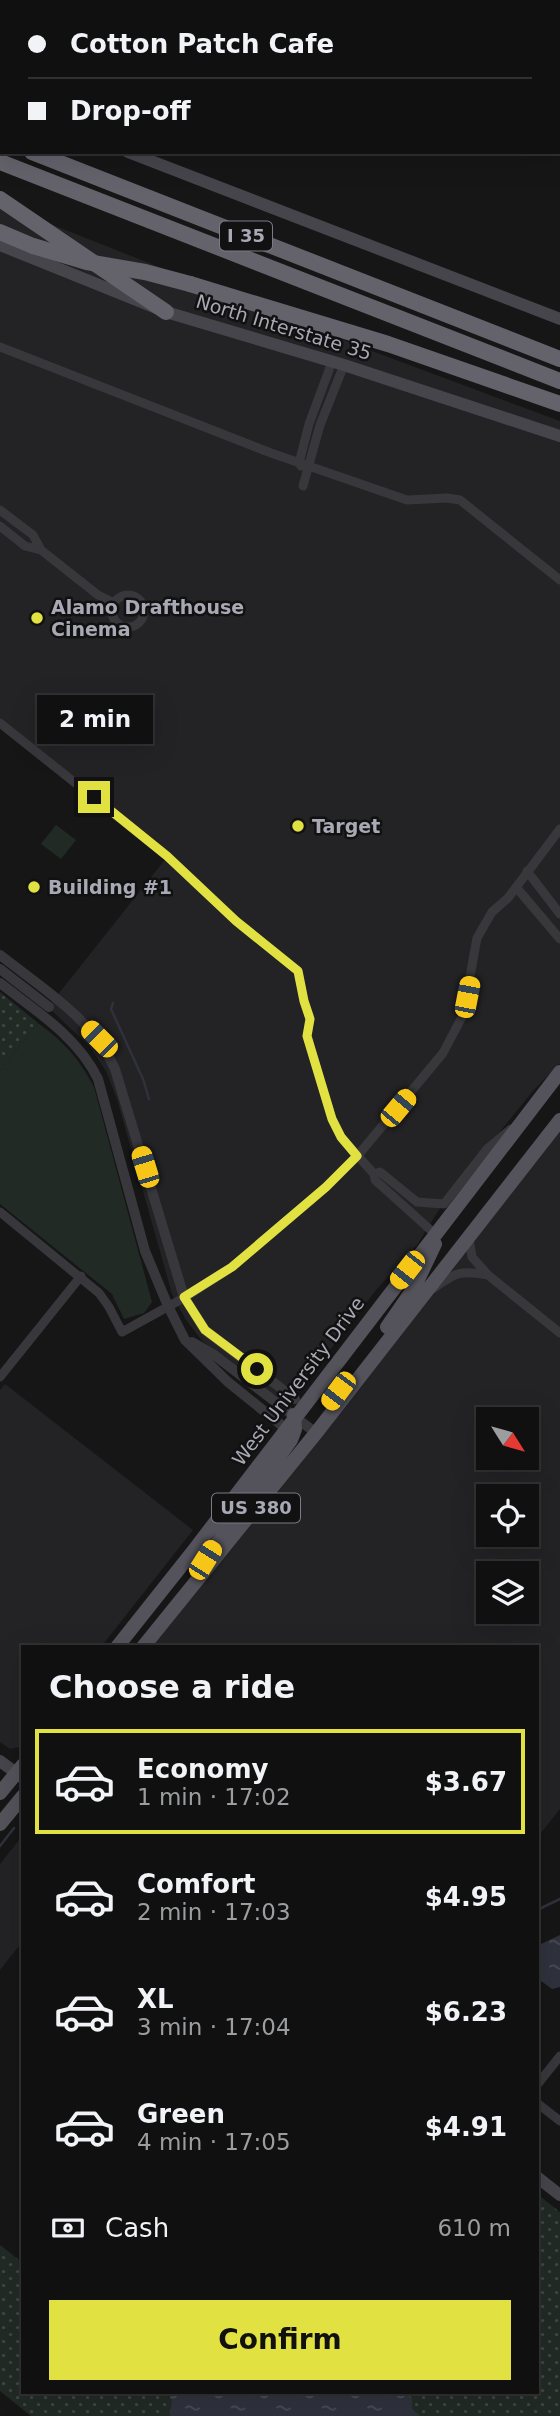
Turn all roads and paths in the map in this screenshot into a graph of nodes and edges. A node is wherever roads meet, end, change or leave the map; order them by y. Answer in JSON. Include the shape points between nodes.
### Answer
{"nodes":[{"id":1,"x":37,"y":154,"type":"edge"},
{"id":2,"x":133,"y":154,"type":"edge"},
{"id":3,"x":0,"y":162,"type":"edge"},
{"id":4,"x":0,"y":199,"type":"edge"},
{"id":5,"x":0,"y":232,"type":"edge"},
{"id":6,"x":0,"y":246,"type":"edge"},
{"id":7,"x":166,"y":312,"type":"junction"},
{"id":8,"x":560,"y":319,"type":"edge"},
{"id":9,"x":461,"y":320,"type":"junction"},
{"id":10,"x":560,"y":346,"type":"edge"},
{"id":11,"x":0,"y":347,"type":"edge"},
{"id":12,"x":560,"y":359,"type":"edge"},
{"id":13,"x":338,"y":363,"type":"junction"},
{"id":14,"x":560,"y":381,"type":"edge"},
{"id":15,"x":560,"y":404,"type":"edge"},
{"id":16,"x":560,"y":436,"type":"edge"},
{"id":17,"x":299,"y":463,"type":"junction"},
{"id":18,"x":308,"y":470,"type":"junction"},
{"id":19,"x":303,"y":486,"type":"dead end"},
{"id":20,"x":0,"y":510,"type":"edge"},
{"id":21,"x":0,"y":526,"type":"edge"},
{"id":22,"x":41,"y":550,"type":"junction"},
{"id":23,"x":560,"y":580,"type":"edge"},
{"id":24,"x":114,"y":603,"type":"junction"},
{"id":25,"x":0,"y":723,"type":"edge"},
{"id":26,"x":560,"y":829,"type":"edge"},
{"id":27,"x":527,"y":871,"type":"junction"},
{"id":28,"x":516,"y":887,"type":"junction"},
{"id":29,"x":560,"y":914,"type":"edge"},
{"id":30,"x":560,"y":939,"type":"edge"},
{"id":31,"x":0,"y":955,"type":"edge"},
{"id":32,"x":0,"y":969,"type":"edge"},
{"id":33,"x":0,"y":983,"type":"edge"},
{"id":34,"x":49,"y":1007,"type":"dead end"},
{"id":35,"x":560,"y":1072,"type":"edge"},
{"id":36,"x":524,"y":1118,"type":"junction"},
{"id":37,"x":560,"y":1120,"type":"edge"},
{"id":38,"x":357,"y":1156,"type":"junction"},
{"id":39,"x":374,"y":1174,"type":"junction"},
{"id":40,"x":0,"y":1212,"type":"edge"},
{"id":41,"x":447,"y":1218,"type":"junction"},
{"id":42,"x":435,"y":1234,"type":"junction"},
{"id":43,"x":469,"y":1237,"type":"junction"},
{"id":44,"x":488,"y":1275,"type":"junction"},
{"id":45,"x":81,"y":1276,"type":"junction"},
{"id":46,"x":393,"y":1289,"type":"junction"},
{"id":47,"x":424,"y":1295,"type":"junction"},
{"id":48,"x":184,"y":1297,"type":"junction"},
{"id":49,"x":168,"y":1306,"type":"junction"},
{"id":50,"x":560,"y":1334,"type":"edge"},
{"id":51,"x":0,"y":1377,"type":"edge"},
{"id":52,"x":295,"y":1399,"type":"junction"},
{"id":53,"x":290,"y":1422,"type":"junction"},
{"id":54,"x":316,"y":1433,"type":"junction"},
{"id":55,"x":196,"y":1582,"type":"junction"},
{"id":56,"x":119,"y":1645,"type":"edge"},
{"id":57,"x":146,"y":1645,"type":"edge"},
{"id":58,"x":0,"y":1761,"type":"edge"},
{"id":59,"x":20,"y":1772,"type":"edge"},
{"id":60,"x":0,"y":1793,"type":"edge"},
{"id":61,"x":21,"y":1798,"type":"edge"},
{"id":62,"x":0,"y":1824,"type":"edge"},
{"id":63,"x":560,"y":2056,"type":"edge"},
{"id":64,"x":539,"y":2082,"type":"edge"},
{"id":65,"x":539,"y":2105,"type":"edge"},
{"id":66,"x":560,"y":2121,"type":"edge"},
{"id":67,"x":539,"y":2179,"type":"edge"},
{"id":68,"x":560,"y":2195,"type":"edge"}],
"edges":[{"from":1,"to":9,"type":"highway","number":"I 35"},
{"from":2,"to":8,"type":"main road"},
{"from":3,"to":14,"type":"highway","number":"I 35"},
{"from":4,"to":7,"type":"highway"},
{"from":5,"to":15,"type":"highway","bridge":true,"via":[[87,262],[190,284],[388,344]]},
{"from":6,"to":7,"type":"main road","name":"North Interstate 35"},
{"from":7,"to":13,"type":"main road","name":"North Interstate 35"},
{"from":9,"to":10,"type":"highway"},
{"from":9,"to":12,"type":"highway","number":"I 35"},
{"from":11,"to":17,"type":"street"},
{"from":13,"to":16,"type":"main road","name":"North Interstate 35"},
{"from":13,"to":17,"type":"street","via":[[309,424]]},
{"from":13,"to":18,"type":"street"},
{"from":17,"to":18,"type":"street"},
{"from":18,"to":19,"type":"street"},
{"from":18,"to":23,"type":"street","via":[[407,500],[460,500]]},
{"from":20,"to":22,"type":"street","via":[[33,535]]},
{"from":21,"to":22,"type":"street","via":[[25,546]]},
{"from":22,"to":24,"type":"street"},
{"from":24,"to":24,"type":"street","via":[[116,621],[136,628],[147,607],[129,595]]},
{"from":25,"to":38,"type":"street","via":[[167,856],[298,971],[310,1019],[307,1036],[332,1119]]},
{"from":26,"to":27,"type":"street"},
{"from":27,"to":28,"type":"street"},
{"from":27,"to":29,"type":"street"},
{"from":28,"to":30,"type":"street"},
{"from":28,"to":38,"type":"street","via":[[492,912],[477,938],[463,1015],[443,1052]]},
{"from":31,"to":48,"type":"street","via":[[80,1021],[109,1055]]},
{"from":32,"to":34,"type":"street"},
{"from":33,"to":49,"type":"street","via":[[90,1061],[99,1079],[145,1251]]},
{"from":35,"to":36,"type":"main road","name":"West University Drive","number":"US 380"},
{"from":36,"to":39,"type":"street","via":[[487,1149],[444,1204],[417,1202],[380,1172]]},
{"from":36,"to":41,"type":"main road","name":"West University Drive","number":"US 380"},
{"from":37,"to":43,"type":"main road","number":"US 380"},
{"from":38,"to":39,"type":"street"},
{"from":38,"to":48,"type":"street","via":[[232,1267]]},
{"from":39,"to":42,"type":"street","via":[[375,1180]]},
{"from":40,"to":45,"type":"street"},
{"from":41,"to":42,"type":"main road","name":"West University Drive","number":"US 380"},
{"from":41,"to":54,"type":"main road","via":[[414,1288],[322,1412]]},
{"from":42,"to":46,"type":"main road","name":"West University Drive","number":"US 380"},
{"from":43,"to":44,"type":"street","via":[[472,1257]]},
{"from":43,"to":47,"type":"main road","number":"US 380"},
{"from":44,"to":47,"type":"street","via":[[455,1273]]},
{"from":44,"to":50,"type":"street"},
{"from":45,"to":49,"type":"street","via":[[109,1307],[122,1332]]},
{"from":45,"to":51,"type":"street"},
{"from":46,"to":52,"type":"main road","via":[[378,1294]]},
{"from":46,"to":53,"type":"main road","name":"West University Drive","number":"US 380"},
{"from":47,"to":54,"type":"main road","number":"US 380"},
{"from":48,"to":49,"type":"street"},
{"from":48,"to":52,"type":"street","via":[[205,1330]]},
{"from":49,"to":53,"type":"street","via":[[183,1335],[213,1354]]},
{"from":52,"to":53,"type":"main road"},
{"from":53,"to":54,"type":"street"},
{"from":53,"to":55,"type":"main road","via":[[295,1429],[292,1440],[220,1536]]},
{"from":53,"to":56,"type":"main road","name":"West University Drive","number":"US 380"},
{"from":54,"to":55,"type":"main road","number":"US 380"},
{"from":55,"to":57,"type":"main road","number":"US 380"},
{"from":58,"to":59,"type":"main road"},
{"from":59,"to":60,"type":"main road"},
{"from":61,"to":62,"type":"main road"},
{"from":63,"to":64,"type":"street"},
{"from":65,"to":66,"type":"street"},
{"from":67,"to":68,"type":"main road"}]}
